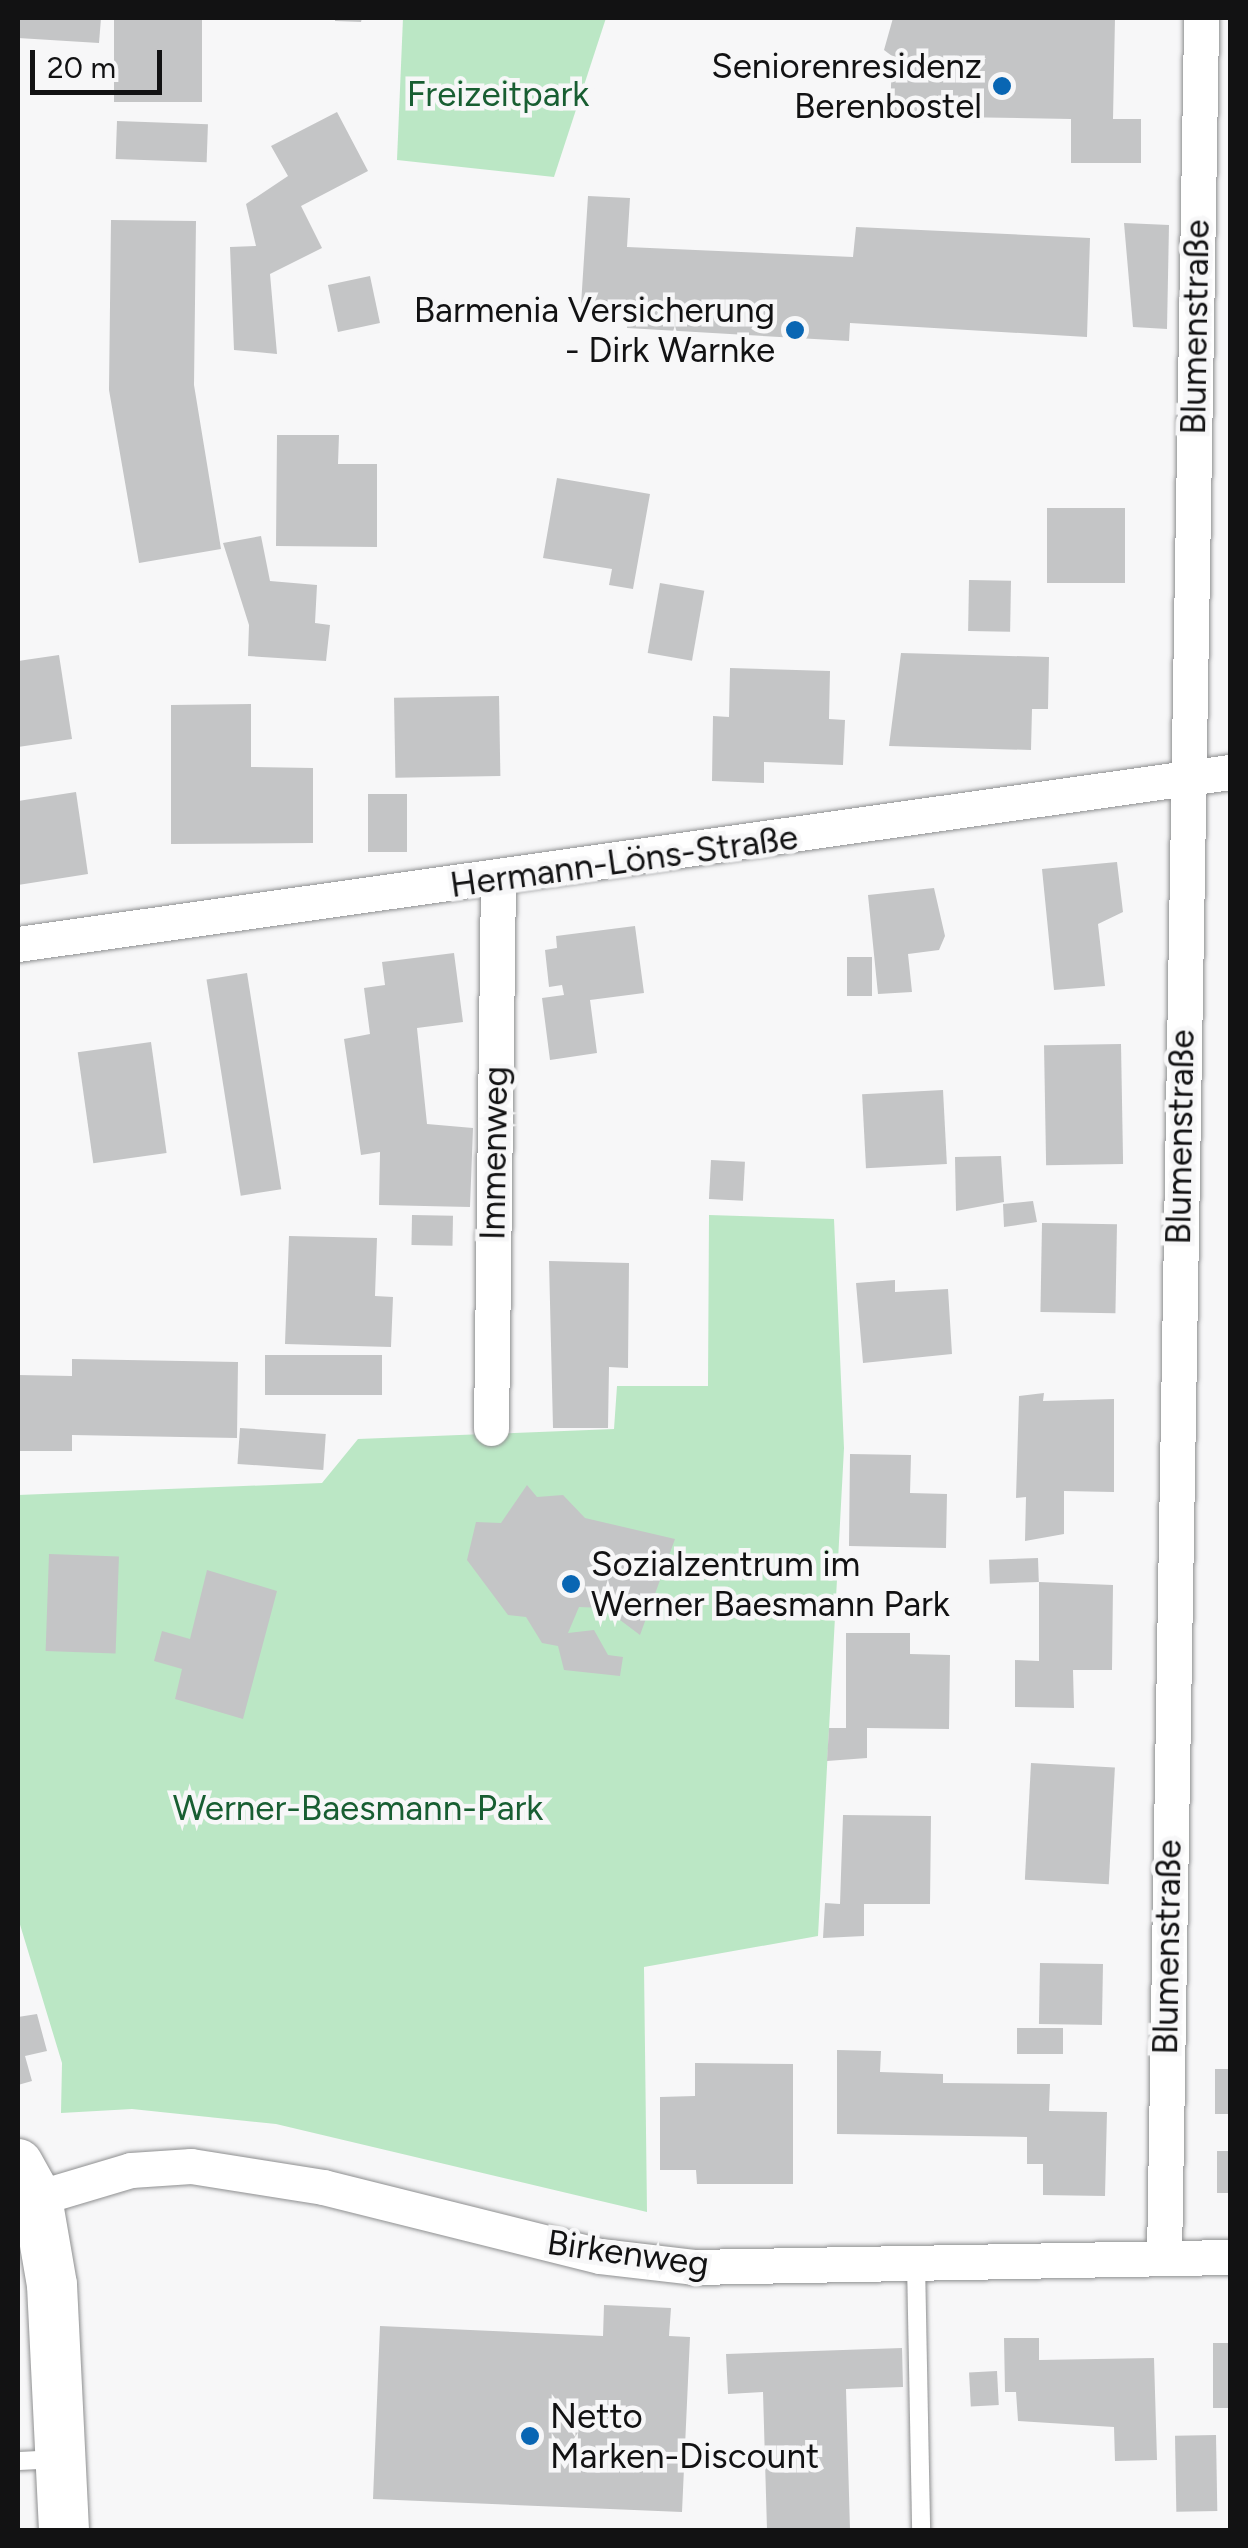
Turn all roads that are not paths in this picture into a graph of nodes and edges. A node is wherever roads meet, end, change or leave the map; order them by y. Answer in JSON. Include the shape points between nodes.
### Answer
{"nodes":[{"id":1,"x":1201,"y":18,"type":"edge"},
{"id":2,"x":1230,"y":772,"type":"edge"},
{"id":3,"x":1186,"y":778,"type":"junction"},
{"id":4,"x":498,"y":879,"type":"junction"},
{"id":5,"x":18,"y":944,"type":"edge"},
{"id":6,"x":490,"y":1428,"type":"dead end"},
{"id":7,"x":27,"y":2181,"type":"edge"},
{"id":8,"x":1164,"y":2257,"type":"junction"},
{"id":9,"x":1230,"y":2257,"type":"edge"},
{"id":10,"x":916,"y":2262,"type":"junction"},
{"id":11,"x":39,"y":2460,"type":"edge"},
{"id":12,"x":64,"y":2530,"type":"edge"},
{"id":13,"x":920,"y":2530,"type":"edge"}],
"edges":[{"from":1,"to":3,"type":"street","name":"Blumenstraße"},
{"from":2,"to":3,"type":"street","name":"Hermann-Löns-Straße"},
{"from":3,"to":4,"type":"street","name":"Hermann-Löns-Straße"},
{"from":3,"to":8,"type":"street","name":"Blumenstraße"},
{"from":4,"to":5,"type":"street","name":"Hermann-Löns-Straße"},
{"from":4,"to":6,"type":"street","name":"Immenweg"},
{"from":7,"to":10,"type":"street","name":"Birkenweg","via":[[191,2166],[323,2187],[600,2256],[710,2268]]},
{"from":7,"to":11,"type":"street","via":[[52,2285]]},
{"from":8,"to":9,"type":"street","name":"Birkenweg"},
{"from":8,"to":10,"type":"street","name":"Birkenweg"},
{"from":10,"to":13,"type":"lane"},
{"from":11,"to":12,"type":"street"}]}
